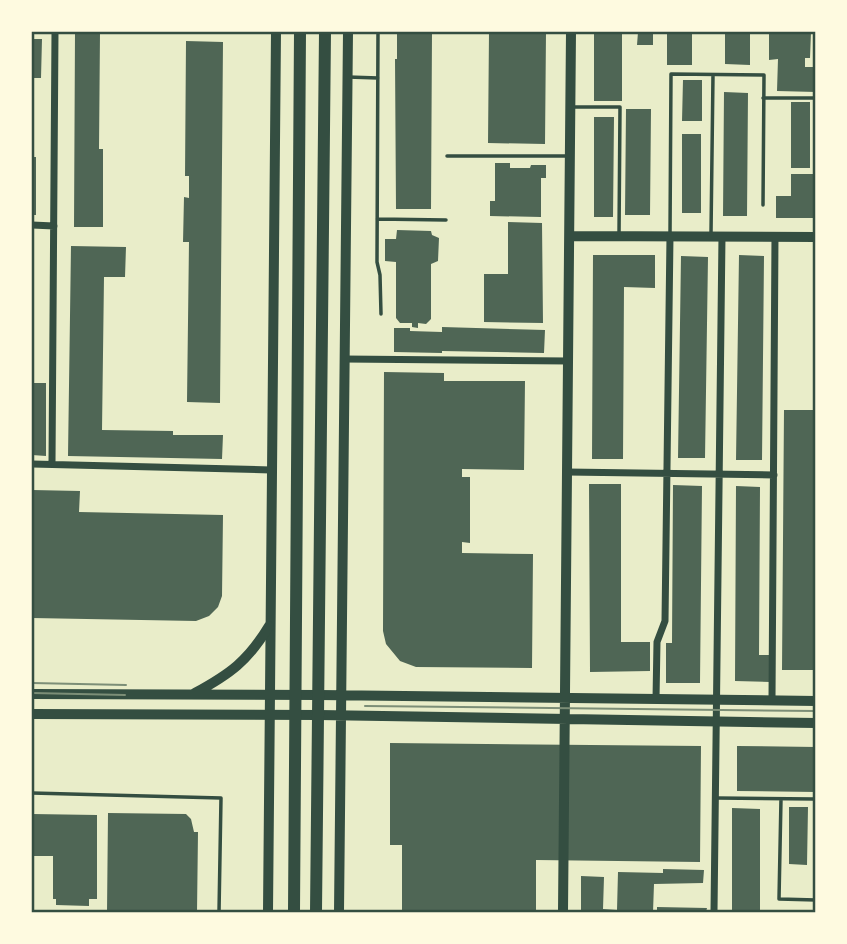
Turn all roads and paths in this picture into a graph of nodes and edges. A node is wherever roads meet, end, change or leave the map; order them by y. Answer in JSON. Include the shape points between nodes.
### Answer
{"nodes":[{"id":1,"x":55,"y":32,"type":"edge"},
{"id":2,"x":275,"y":32,"type":"edge"},
{"id":3,"x":300,"y":32,"type":"edge"},
{"id":4,"x":325,"y":32,"type":"edge"},
{"id":5,"x":348,"y":32,"type":"edge"},
{"id":6,"x":378,"y":32,"type":"edge"},
{"id":7,"x":571,"y":32,"type":"edge"},
{"id":8,"x":713,"y":75,"type":"junction"},
{"id":9,"x":347,"y":77,"type":"junction"},
{"id":10,"x":377,"y":78,"type":"junction"},
{"id":11,"x":763,"y":98,"type":"junction"},
{"id":12,"x":816,"y":98,"type":"edge"},
{"id":13,"x":570,"y":107,"type":"junction"},
{"id":14,"x":447,"y":156,"type":"dead end"},
{"id":15,"x":570,"y":156,"type":"junction"},
{"id":16,"x":763,"y":205,"type":"dead end"},
{"id":17,"x":377,"y":219,"type":"junction"},
{"id":18,"x":446,"y":220,"type":"dead end"},
{"id":19,"x":32,"y":225,"type":"edge"},
{"id":20,"x":54,"y":226,"type":"junction"},
{"id":21,"x":570,"y":236,"type":"junction"},
{"id":22,"x":619,"y":236,"type":"junction"},
{"id":23,"x":670,"y":236,"type":"junction"},
{"id":24,"x":716,"y":236,"type":"junction"},
{"id":25,"x":775,"y":236,"type":"junction"},
{"id":26,"x":816,"y":237,"type":"edge"},
{"id":27,"x":381,"y":314,"type":"dead end"},
{"id":28,"x":344,"y":359,"type":"junction"},
{"id":29,"x":569,"y":361,"type":"junction"},
{"id":30,"x":32,"y":464,"type":"edge"},
{"id":31,"x":52,"y":464,"type":"junction"},
{"id":32,"x":271,"y":470,"type":"junction"},
{"id":33,"x":568,"y":472,"type":"junction"},
{"id":34,"x":668,"y":474,"type":"junction"},
{"id":35,"x":718,"y":475,"type":"junction"},
{"id":36,"x":774,"y":475,"type":"junction"},
{"id":37,"x":269,"y":626,"type":"junction"},
{"id":38,"x":32,"y":694,"type":"edge"},
{"id":39,"x":191,"y":694,"type":"junction"},
{"id":40,"x":270,"y":695,"type":"junction"},
{"id":41,"x":296,"y":695,"type":"junction"},
{"id":42,"x":319,"y":695,"type":"junction"},
{"id":43,"x":341,"y":695,"type":"junction"},
{"id":44,"x":564,"y":698,"type":"junction"},
{"id":45,"x":656,"y":699,"type":"junction"},
{"id":46,"x":716,"y":700,"type":"junction"},
{"id":47,"x":772,"y":700,"type":"junction"},
{"id":48,"x":816,"y":701,"type":"edge"},
{"id":49,"x":32,"y":714,"type":"edge"},
{"id":50,"x":269,"y":715,"type":"junction"},
{"id":51,"x":296,"y":715,"type":"junction"},
{"id":52,"x":319,"y":715,"type":"junction"},
{"id":53,"x":341,"y":715,"type":"junction"},
{"id":54,"x":564,"y":720,"type":"junction"},
{"id":55,"x":716,"y":722,"type":"junction"},
{"id":56,"x":816,"y":723,"type":"edge"},
{"id":57,"x":32,"y":793,"type":"edge"},
{"id":58,"x":715,"y":798,"type":"junction"},
{"id":59,"x":781,"y":799,"type":"junction"},
{"id":60,"x":815,"y":900,"type":"edge"},
{"id":61,"x":32,"y":912,"type":"edge"},
{"id":62,"x":42,"y":912,"type":"edge"},
{"id":63,"x":219,"y":912,"type":"edge"},
{"id":64,"x":268,"y":912,"type":"edge"},
{"id":65,"x":294,"y":912,"type":"edge"},
{"id":66,"x":316,"y":912,"type":"edge"},
{"id":67,"x":339,"y":912,"type":"edge"},
{"id":68,"x":562,"y":912,"type":"edge"},
{"id":69,"x":714,"y":912,"type":"edge"}],
"edges":[{"from":1,"to":20,"type":"street"},
{"from":2,"to":32,"type":"street"},
{"from":3,"to":41,"type":"main road"},
{"from":4,"to":42,"type":"main road"},
{"from":5,"to":9,"type":"street"},
{"from":6,"to":10,"type":"lane"},
{"from":7,"to":13,"type":"street"},
{"from":8,"to":11,"type":"lane","via":[[764,75]]},
{"from":8,"to":23,"type":"lane","via":[[671,74]]},
{"from":8,"to":24,"type":"lane"},
{"from":9,"to":10,"type":"lane"},
{"from":9,"to":28,"type":"street"},
{"from":10,"to":17,"type":"lane"},
{"from":11,"to":12,"type":"lane"},
{"from":11,"to":16,"type":"lane"},
{"from":13,"to":15,"type":"street"},
{"from":13,"to":22,"type":"lane","via":[[620,107]]},
{"from":14,"to":15,"type":"lane"},
{"from":15,"to":21,"type":"street"},
{"from":17,"to":18,"type":"lane"},
{"from":17,"to":27,"type":"lane"},
{"from":19,"to":20,"type":"street"},
{"from":20,"to":31,"type":"street"},
{"from":21,"to":22,"type":"street"},
{"from":21,"to":29,"type":"street"},
{"from":22,"to":23,"type":"street"},
{"from":23,"to":24,"type":"street"},
{"from":23,"to":34,"type":"street"},
{"from":24,"to":25,"type":"street"},
{"from":24,"to":35,"type":"street"},
{"from":25,"to":26,"type":"street"},
{"from":25,"to":36,"type":"street"},
{"from":28,"to":29,"type":"street"},
{"from":28,"to":43,"type":"street"},
{"from":29,"to":33,"type":"street"},
{"from":30,"to":31,"type":"street"},
{"from":31,"to":32,"type":"street"},
{"from":32,"to":37,"type":"street"},
{"from":33,"to":34,"type":"street"},
{"from":33,"to":44,"type":"street"},
{"from":34,"to":35,"type":"street"},
{"from":34,"to":45,"type":"street","via":[[665,621],[657,642]]},
{"from":35,"to":36,"type":"street"},
{"from":35,"to":46,"type":"street"},
{"from":36,"to":47,"type":"street"},
{"from":37,"to":39,"type":"main road","via":[[244,662]]},
{"from":37,"to":40,"type":"street"},
{"from":38,"to":39,"type":"main road"},
{"from":39,"to":40,"type":"main road"},
{"from":40,"to":41,"type":"main road"},
{"from":40,"to":50,"type":"street"},
{"from":41,"to":42,"type":"main road"},
{"from":41,"to":51,"type":"main road"},
{"from":42,"to":43,"type":"street"},
{"from":42,"to":52,"type":"main road"},
{"from":43,"to":44,"type":"street"},
{"from":43,"to":53,"type":"street"},
{"from":44,"to":45,"type":"street"},
{"from":44,"to":54,"type":"street"},
{"from":45,"to":46,"type":"street"},
{"from":46,"to":47,"type":"street"},
{"from":46,"to":55,"type":"street"},
{"from":47,"to":48,"type":"street"},
{"from":49,"to":50,"type":"main road"},
{"from":50,"to":51,"type":"main road"},
{"from":50,"to":64,"type":"street"},
{"from":51,"to":52,"type":"main road"},
{"from":51,"to":65,"type":"main road"},
{"from":52,"to":53,"type":"street"},
{"from":52,"to":66,"type":"main road"},
{"from":53,"to":54,"type":"street"},
{"from":53,"to":67,"type":"street"},
{"from":54,"to":55,"type":"street"},
{"from":54,"to":68,"type":"street"},
{"from":55,"to":56,"type":"street"},
{"from":55,"to":58,"type":"street"},
{"from":57,"to":63,"type":"lane","via":[[220,798]]},
{"from":58,"to":59,"type":"lane"},
{"from":58,"to":69,"type":"street"},
{"from":59,"to":60,"type":"lane","via":[[815,799]]},
{"from":59,"to":60,"type":"lane","via":[[779,899]]},
{"from":61,"to":62,"type":"lane"}]}
